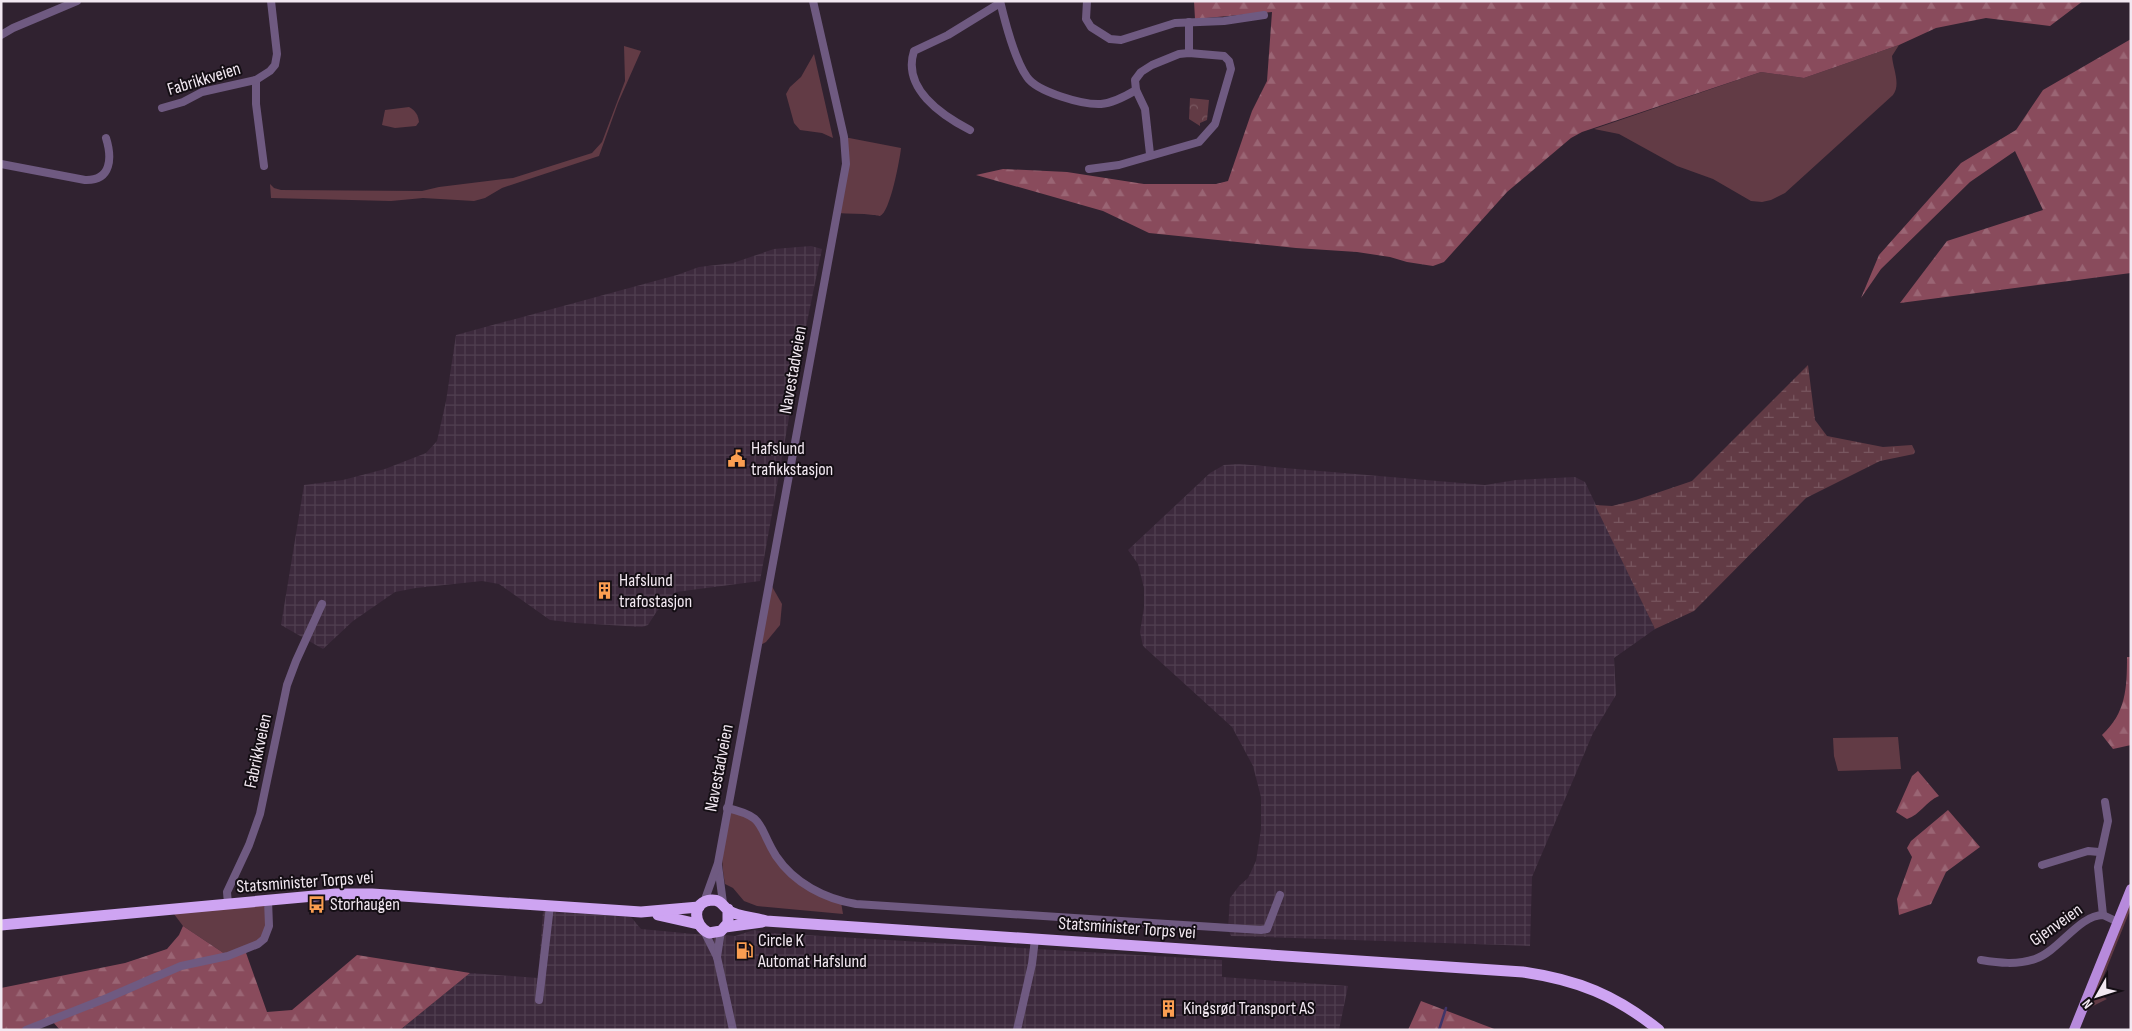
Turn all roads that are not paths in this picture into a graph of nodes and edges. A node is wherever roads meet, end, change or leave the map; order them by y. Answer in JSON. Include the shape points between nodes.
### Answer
{"nodes":[{"id":1,"x":77,"y":1,"type":"edge"},
{"id":2,"x":271,"y":1,"type":"edge"},
{"id":3,"x":813,"y":1,"type":"edge"},
{"id":4,"x":1087,"y":1,"type":"edge"},
{"id":5,"x":1000,"y":2,"type":"edge"},
{"id":6,"x":1264,"y":15,"type":"dead end"},
{"id":7,"x":1189,"y":22,"type":"junction"},
{"id":8,"x":1,"y":35,"type":"edge"},
{"id":9,"x":1189,"y":53,"type":"junction"},
{"id":10,"x":256,"y":80,"type":"junction"},
{"id":11,"x":1136,"y":90,"type":"junction"},
{"id":12,"x":162,"y":108,"type":"dead end"},
{"id":13,"x":970,"y":130,"type":"dead end"},
{"id":14,"x":106,"y":138,"type":"dead end"},
{"id":15,"x":1150,"y":154,"type":"junction"},
{"id":16,"x":1,"y":164,"type":"edge"},
{"id":17,"x":264,"y":166,"type":"dead end"},
{"id":18,"x":1089,"y":169,"type":"dead end"},
{"id":19,"x":322,"y":604,"type":"dead end"},
{"id":20,"x":2105,"y":802,"type":"dead end"},
{"id":21,"x":727,"y":808,"type":"junction"},
{"id":22,"x":2100,"y":852,"type":"junction"},
{"id":23,"x":718,"y":863,"type":"junction"},
{"id":24,"x":2042,"y":865,"type":"dead end"},
{"id":25,"x":2131,"y":889,"type":"edge"},
{"id":26,"x":1280,"y":895,"type":"dead end"},
{"id":27,"x":268,"y":900,"type":"junction"},
{"id":28,"x":228,"y":904,"type":"junction"},
{"id":29,"x":701,"y":904,"type":"junction"},
{"id":30,"x":550,"y":906,"type":"junction"},
{"id":31,"x":725,"y":906,"type":"junction"},
{"id":32,"x":642,"y":912,"type":"junction"},
{"id":33,"x":2103,"y":914,"type":"junction"},
{"id":34,"x":766,"y":921,"type":"junction"},
{"id":35,"x":2118,"y":922,"type":"junction"},
{"id":36,"x":1,"y":925,"type":"edge"},
{"id":37,"x":701,"y":928,"type":"junction"},
{"id":38,"x":723,"y":929,"type":"junction"},
{"id":39,"x":1034,"y":939,"type":"junction"},
{"id":40,"x":717,"y":957,"type":"junction"},
{"id":41,"x":1980,"y":960,"type":"dead end"},
{"id":42,"x":539,"y":1000,"type":"dead end"},
{"id":43,"x":26,"y":1030,"type":"edge"},
{"id":44,"x":733,"y":1030,"type":"edge"},
{"id":45,"x":1017,"y":1030,"type":"edge"},
{"id":46,"x":1659,"y":1030,"type":"edge"},
{"id":47,"x":2074,"y":1030,"type":"edge"}],
"edges":[{"from":1,"to":8,"type":"street"},
{"from":2,"to":10,"type":"street","name":"Fabrikkveien","via":[[277,54],[275,65]]},
{"from":3,"to":21,"type":"street","name":"Navestadveien","via":[[844,137],[846,164]]},
{"from":4,"to":7,"type":"street","via":[[1086,19],[1091,27],[1110,39],[1120,40]]},
{"from":5,"to":11,"type":"street","via":[[1022,67],[1034,85],[1046,92],[1093,104],[1103,104]]},
{"from":5,"to":13,"type":"street","via":[[948,35],[914,51],[912,58],[912,74],[928,100],[952,121]]},
{"from":6,"to":7,"type":"street"},
{"from":7,"to":9,"type":"street"},
{"from":9,"to":11,"type":"street","via":[[1152,65],[1135,80]]},
{"from":9,"to":15,"type":"street","via":[[1217,54],[1229,62],[1231,69],[1215,124],[1199,142]]},
{"from":10,"to":12,"type":"street","name":"Fabrikkveien","via":[[202,92],[184,102]]},
{"from":10,"to":17,"type":"street","name":"Fabrikkveien"},
{"from":11,"to":15,"type":"street","via":[[1144,109]]},
{"from":14,"to":16,"type":"street","via":[[110,153],[108,166],[95,179],[85,180]]},
{"from":15,"to":18,"type":"street","via":[[1119,165]]},
{"from":19,"to":28,"type":"street","name":"Fabrikkveien","via":[[287,685],[260,814],[227,892]]},
{"from":20,"to":22,"type":"street","via":[[2108,821]]},
{"from":21,"to":23,"type":"street","name":"Navestadveien"},
{"from":21,"to":26,"type":"street","via":[[752,816],[760,823],[777,857],[793,876],[828,897],[856,904],[1261,930],[1270,924]]},
{"from":22,"to":24,"type":"street","via":[[2088,851]]},
{"from":22,"to":33,"type":"street","via":[[2098,867]]},
{"from":23,"to":29,"type":"street","name":"Navestadveien"},
{"from":23,"to":31,"type":"street","name":"Navestadveien"},
{"from":25,"to":35,"type":"main road"},
{"from":27,"to":28,"type":"highway","name":"Statsminister Torps vei"},
{"from":27,"to":30,"type":"highway","name":"Statsminister Torps vei","via":[[372,894]]},
{"from":27,"to":43,"type":"street","via":[[269,926],[264,939],[258,944],[228,956],[181,966]]},
{"from":28,"to":36,"type":"highway","name":"Statsminister Torps vei"},
{"from":29,"to":31,"type":"highway","via":[[714,900]]},
{"from":29,"to":32,"type":"highway","name":"Statsminister Torps vei"},
{"from":29,"to":37,"type":"highway","via":[[696,916]]},
{"from":30,"to":32,"type":"highway","name":"Statsminister Torps vei"},
{"from":30,"to":42,"type":"street"},
{"from":31,"to":34,"type":"highway","name":"Statsminister Torps vei"},
{"from":31,"to":38,"type":"highway","via":[[729,918]]},
{"from":32,"to":37,"type":"highway","name":"Statsminister Torps vei"},
{"from":33,"to":35,"type":"street","name":"Gjenveien"},
{"from":33,"to":41,"type":"street","name":"Gjenveien","via":[[2092,917],[2036,959],[2006,963]]},
{"from":34,"to":38,"type":"highway","name":"Statsminister Torps vei"},
{"from":34,"to":39,"type":"highway","name":"Statsminister Torps vei"},
{"from":35,"to":47,"type":"main road"},
{"from":37,"to":38,"type":"highway","via":[[714,933]]},
{"from":37,"to":40,"type":"street"},
{"from":38,"to":40,"type":"street"},
{"from":39,"to":45,"type":"street","via":[[1032,964]]},
{"from":39,"to":46,"type":"highway","name":"Statsminister Torps vei","via":[[1549,976],[1577,983],[1617,1001]]},
{"from":40,"to":44,"type":"street"}]}
